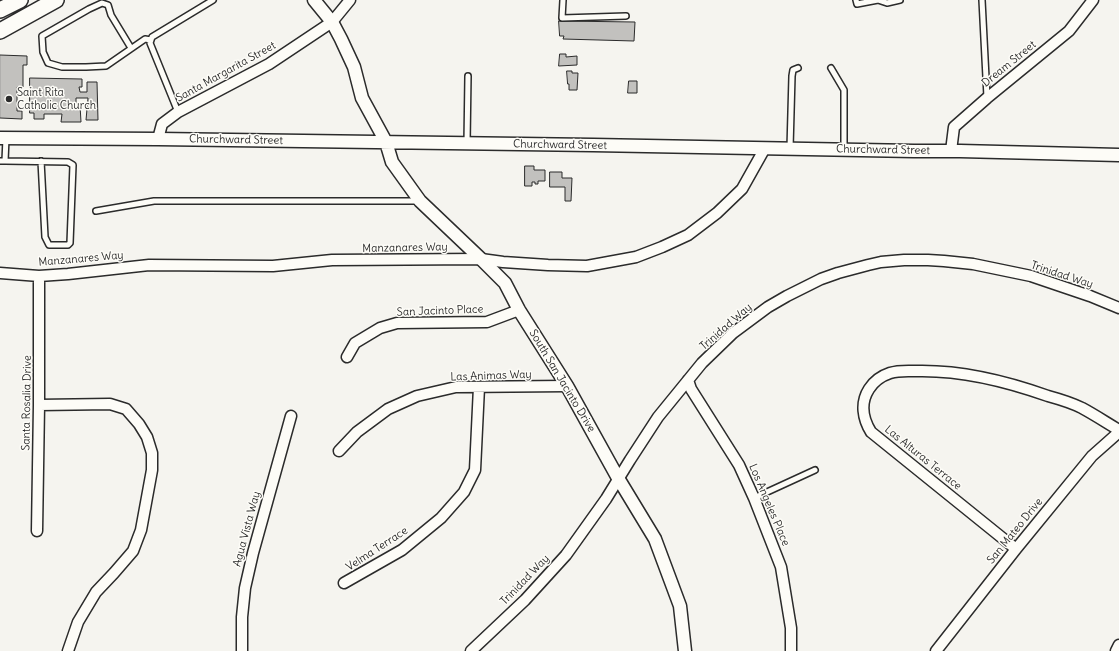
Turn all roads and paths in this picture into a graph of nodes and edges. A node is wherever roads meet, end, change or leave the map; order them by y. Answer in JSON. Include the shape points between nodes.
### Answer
{"nodes":[{"id":1,"x":20,"y":0,"type":"edge"},
{"id":2,"x":56,"y":0,"type":"edge"},
{"id":3,"x":213,"y":0,"type":"edge"},
{"id":4,"x":314,"y":0,"type":"edge"},
{"id":5,"x":350,"y":0,"type":"edge"},
{"id":6,"x":563,"y":0,"type":"edge"},
{"id":7,"x":856,"y":0,"type":"edge"},
{"id":8,"x":878,"y":0,"type":"edge"},
{"id":9,"x":900,"y":0,"type":"edge"},
{"id":10,"x":982,"y":0,"type":"edge"},
{"id":11,"x":1093,"y":0,"type":"edge"},
{"id":12,"x":0,"y":10,"type":"edge"},
{"id":13,"x":626,"y":16,"type":"dead end"},
{"id":14,"x":332,"y":22,"type":"junction"},
{"id":15,"x":0,"y":31,"type":"edge"},
{"id":16,"x":151,"y":40,"type":"junction"},
{"id":17,"x":132,"y":48,"type":"junction"},
{"id":18,"x":798,"y":68,"type":"dead end"},
{"id":19,"x":831,"y":68,"type":"dead end"},
{"id":20,"x":468,"y":76,"type":"dead end"},
{"id":21,"x":987,"y":98,"type":"junction"},
{"id":22,"x":178,"y":112,"type":"junction"},
{"id":23,"x":3,"y":138,"type":"edge"},
{"id":24,"x":158,"y":138,"type":"junction"},
{"id":25,"x":386,"y":142,"type":"junction"},
{"id":26,"x":467,"y":143,"type":"junction"},
{"id":27,"x":765,"y":148,"type":"junction"},
{"id":28,"x":790,"y":149,"type":"junction"},
{"id":29,"x":844,"y":150,"type":"junction"},
{"id":30,"x":951,"y":151,"type":"junction"},
{"id":31,"x":1119,"y":155,"type":"edge"},
{"id":32,"x":2,"y":161,"type":"edge"},
{"id":33,"x":41,"y":161,"type":"junction"},
{"id":34,"x":420,"y":201,"type":"junction"},
{"id":35,"x":96,"y":211,"type":"dead end"},
{"id":36,"x":481,"y":259,"type":"junction"},
{"id":37,"x":0,"y":273,"type":"edge"},
{"id":38,"x":40,"y":276,"type":"junction"},
{"id":39,"x":1119,"y":308,"type":"edge"},
{"id":40,"x":519,"y":310,"type":"junction"},
{"id":41,"x":347,"y":357,"type":"dead end"},
{"id":42,"x":688,"y":380,"type":"junction"},
{"id":43,"x":567,"y":386,"type":"junction"},
{"id":44,"x":479,"y":387,"type":"junction"},
{"id":45,"x":40,"y":405,"type":"junction"},
{"id":46,"x":291,"y":416,"type":"dead end"},
{"id":47,"x":1119,"y":431,"type":"edge"},
{"id":48,"x":339,"y":451,"type":"dead end"},
{"id":49,"x":815,"y":470,"type":"dead end"},
{"id":50,"x":618,"y":478,"type":"junction"},
{"id":51,"x":754,"y":498,"type":"junction"},
{"id":52,"x":37,"y":531,"type":"dead end"},
{"id":53,"x":1016,"y":549,"type":"junction"},
{"id":54,"x":344,"y":583,"type":"dead end"},
{"id":55,"x":1119,"y":645,"type":"edge"},
{"id":56,"x":68,"y":651,"type":"edge"},
{"id":57,"x":242,"y":651,"type":"edge"},
{"id":58,"x":471,"y":651,"type":"edge"},
{"id":59,"x":685,"y":651,"type":"edge"},
{"id":60,"x":791,"y":651,"type":"edge"},
{"id":61,"x":936,"y":651,"type":"edge"},
{"id":62,"x":1116,"y":651,"type":"edge"}],
"edges":[{"from":1,"to":12,"type":"main road"},
{"from":2,"to":15,"type":"main road"},
{"from":3,"to":16,"type":"lane"},
{"from":4,"to":14,"type":"street","name":"South San Jacinto Drive"},
{"from":5,"to":14,"type":"street","name":"Santa Margarita Street"},
{"from":6,"to":13,"type":"lane","via":[[562,18]]},
{"from":7,"to":8,"type":"lane","via":[[857,4]]},
{"from":8,"to":9,"type":"lane","via":[[887,3]]},
{"from":10,"to":21,"type":"lane"},
{"from":11,"to":21,"type":"street","name":"Dream Street","via":[[1069,31]]},
{"from":14,"to":22,"type":"street","name":"Santa Margarita Street","via":[[269,64]]},
{"from":14,"to":25,"type":"street","name":"South San Jacinto Drive","via":[[354,67],[362,98]]},
{"from":16,"to":17,"type":"lane","via":[[144,39]]},
{"from":16,"to":22,"type":"lane"},
{"from":17,"to":17,"type":"lane","via":[[106,66],[62,67],[48,63],[43,52],[42,36],[102,3],[108,5],[111,15]]},
{"from":18,"to":28,"type":"lane","via":[[793,70],[792,76]]},
{"from":19,"to":29,"type":"lane","via":[[844,90]]},
{"from":20,"to":26,"type":"lane"},
{"from":21,"to":30,"type":"street","name":"Dream Street","via":[[954,127]]},
{"from":22,"to":24,"type":"street","name":"Santa Margarita Street","via":[[162,124]]},
{"from":23,"to":24,"type":"street","name":"Churchward Street"},
{"from":23,"to":32,"type":"lane"},
{"from":24,"to":25,"type":"street","name":"Churchward Street"},
{"from":25,"to":26,"type":"street","name":"Churchward Street"},
{"from":25,"to":34,"type":"street","name":"South San Jacinto Drive","via":[[392,162]]},
{"from":26,"to":27,"type":"street","name":"Churchward Street"},
{"from":27,"to":28,"type":"street","name":"Churchward Street"},
{"from":27,"to":36,"type":"street","name":"Manzanares Way","via":[[742,189],[732,199],[688,235],[662,247],[636,257],[587,266]]},
{"from":28,"to":29,"type":"street","name":"Churchward Street"},
{"from":29,"to":30,"type":"street","name":"Churchward Street"},
{"from":30,"to":31,"type":"street","name":"Churchward Street"},
{"from":32,"to":33,"type":"lane"},
{"from":33,"to":33,"type":"lane","via":[[68,162],[73,165],[68,245],[49,244],[45,237]]},
{"from":34,"to":35,"type":"lane","via":[[154,201]]},
{"from":34,"to":36,"type":"street","name":"South San Jacinto Drive"},
{"from":36,"to":38,"type":"street","name":"Manzanares Way","via":[[332,260],[273,266],[149,265]]},
{"from":36,"to":40,"type":"street","name":"South San Jacinto Drive","via":[[505,283]]},
{"from":37,"to":38,"type":"street","name":"Manzanares Way"},
{"from":38,"to":45,"type":"street","name":"Santa Rosalia Drive"},
{"from":39,"to":42,"type":"street","name":"Trinidad Way","via":[[1031,276],[973,264],[928,260],[881,262],[820,280],[768,307],[728,338]]},
{"from":40,"to":41,"type":"street","name":"San Jacinto Place","via":[[487,322],[397,323],[380,328],[355,343]]},
{"from":40,"to":43,"type":"street","name":"South San Jacinto Drive"},
{"from":42,"to":50,"type":"street","name":"Trinidad Way","via":[[658,417]]},
{"from":42,"to":51,"type":"street","name":"Los Angeles Place","via":[[739,465]]},
{"from":43,"to":44,"type":"street","name":"Las Animas Way"},
{"from":43,"to":50,"type":"street","name":"South San Jacinto Drive"},
{"from":44,"to":48,"type":"street","name":"Las Animas Way","via":[[456,387],[411,398],[388,409],[357,432]]},
{"from":44,"to":54,"type":"street","name":"Velma Terrace","via":[[475,470],[464,492],[441,518],[402,550]]},
{"from":45,"to":52,"type":"street","name":"Santa Rosalia Drive"},
{"from":45,"to":56,"type":"street","via":[[110,404],[126,409],[147,437],[152,452],[152,470],[141,530],[133,551],[96,592],[78,622]]},
{"from":46,"to":57,"type":"street","name":"Agua Vista Way","via":[[245,588]]},
{"from":47,"to":53,"type":"street","name":"San Mateo Drive","via":[[1092,456]]},
{"from":47,"to":53,"type":"street","name":"Las Alturas Terrace","via":[[1082,408],[1056,398],[976,376],[927,370],[901,371],[882,376],[872,384],[865,397],[863,412],[871,432]]},
{"from":49,"to":51,"type":"lane"},
{"from":50,"to":58,"type":"street","name":"Trinidad Way","via":[[566,555]]},
{"from":50,"to":59,"type":"street","name":"South San Jacinto Drive","via":[[655,539],[680,606]]},
{"from":51,"to":60,"type":"street","name":"Los Angeles Place","via":[[782,567],[791,628]]},
{"from":53,"to":61,"type":"street","name":"San Mateo Drive"},
{"from":55,"to":62,"type":"street"}]}
